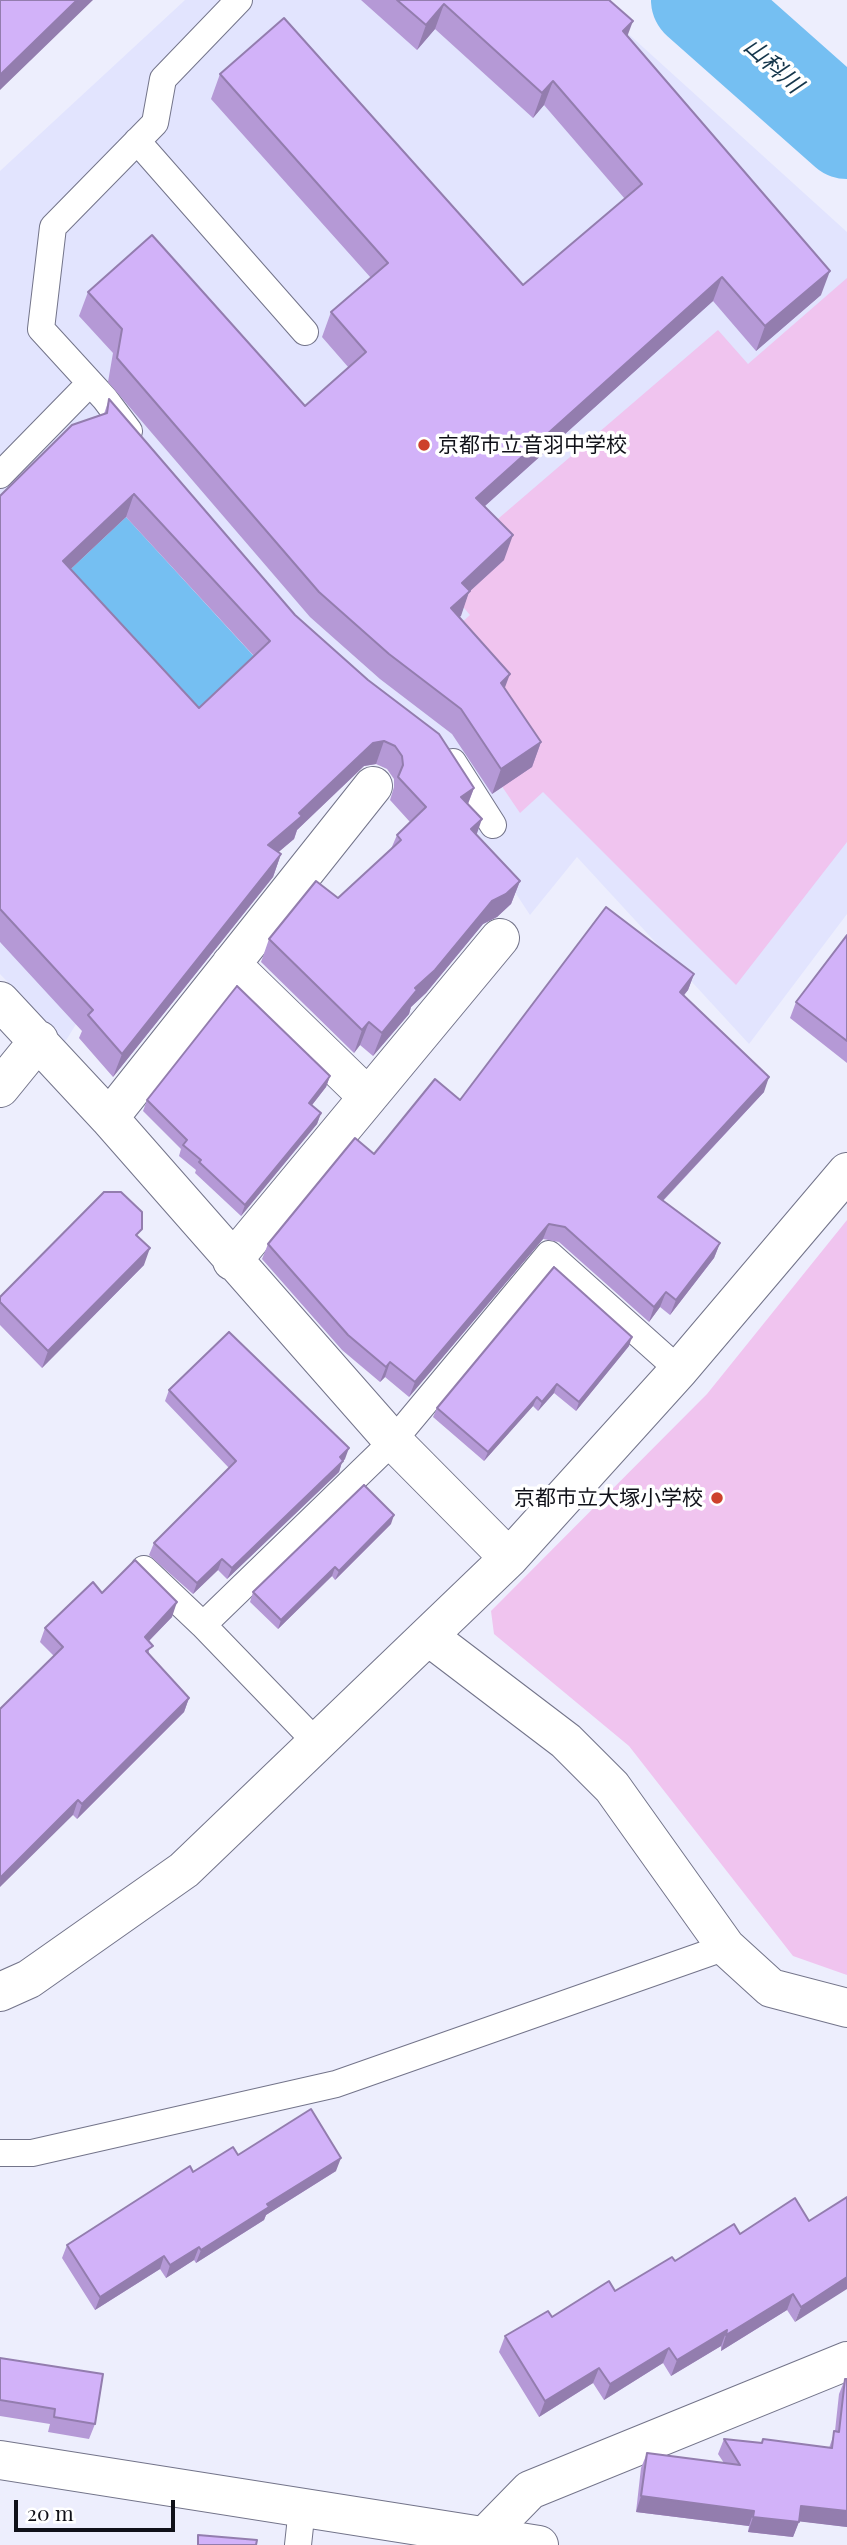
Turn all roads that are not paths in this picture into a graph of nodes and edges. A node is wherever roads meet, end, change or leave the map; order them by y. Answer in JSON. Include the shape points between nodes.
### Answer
{"nodes":[{"id":1,"x":239,"y":0,"type":"edge"},
{"id":2,"x":137,"y":141,"type":"junction"},
{"id":3,"x":305,"y":332,"type":"dead end"},
{"id":4,"x":90,"y":383,"type":"junction"},
{"id":5,"x":146,"y":452,"type":"edge"},
{"id":6,"x":0,"y":475,"type":"edge"},
{"id":7,"x":442,"y":746,"type":"edge"},
{"id":8,"x":373,"y":786,"type":"dead end"},
{"id":9,"x":493,"y":825,"type":"dead end"},
{"id":10,"x":500,"y":938,"type":"dead end"},
{"id":11,"x":231,"y":964,"type":"junction"},
{"id":12,"x":0,"y":1001,"type":"edge"},
{"id":13,"x":39,"y":1040,"type":"junction"},
{"id":14,"x":0,"y":1088,"type":"edge"},
{"id":15,"x":368,"y":1097,"type":"junction"},
{"id":16,"x":109,"y":1118,"type":"junction"},
{"id":17,"x":847,"y":1172,"type":"edge"},
{"id":18,"x":232,"y":1261,"type":"junction"},
{"id":19,"x":680,"y":1370,"type":"junction"},
{"id":20,"x":393,"y":1441,"type":"junction"},
{"id":21,"x":509,"y":1558,"type":"junction"},
{"id":22,"x":144,"y":1569,"type":"edge"},
{"id":23,"x":203,"y":1625,"type":"junction"},
{"id":24,"x":428,"y":1636,"type":"junction"},
{"id":25,"x":317,"y":1743,"type":"junction"},
{"id":26,"x":726,"y":1947,"type":"junction"},
{"id":27,"x":0,"y":1992,"type":"edge"},
{"id":28,"x":847,"y":2008,"type":"edge"},
{"id":29,"x":0,"y":2153,"type":"edge"},
{"id":30,"x":847,"y":2361,"type":"edge"},
{"id":31,"x":0,"y":2460,"type":"edge"},
{"id":32,"x":302,"y":2508,"type":"junction"},
{"id":33,"x":485,"y":2541,"type":"edge"},
{"id":34,"x":298,"y":2545,"type":"edge"},
{"id":35,"x":539,"y":2545,"type":"edge"}],
"edges":[{"from":1,"to":2,"type":"lane","via":[[163,79],[155,123]]},
{"from":2,"to":3,"type":"lane"},
{"from":2,"to":4,"type":"lane","via":[[53,227],[41,329]]},
{"from":4,"to":5,"type":"lane"},
{"from":4,"to":6,"type":"lane"},
{"from":7,"to":9,"type":"lane"},
{"from":8,"to":11,"type":"street"},
{"from":10,"to":15,"type":"street"},
{"from":11,"to":15,"type":"street"},
{"from":11,"to":16,"type":"street"},
{"from":12,"to":13,"type":"street"},
{"from":13,"to":14,"type":"street"},
{"from":13,"to":16,"type":"street"},
{"from":15,"to":18,"type":"street"},
{"from":16,"to":18,"type":"street"},
{"from":17,"to":19,"type":"street"},
{"from":18,"to":20,"type":"street"},
{"from":19,"to":20,"type":"lane","via":[[549,1254]]},
{"from":19,"to":21,"type":"street"},
{"from":20,"to":21,"type":"street"},
{"from":20,"to":23,"type":"lane"},
{"from":21,"to":24,"type":"street"},
{"from":22,"to":23,"type":"lane"},
{"from":23,"to":25,"type":"lane"},
{"from":24,"to":25,"type":"street"},
{"from":24,"to":26,"type":"street","via":[[566,1741],[612,1787]]},
{"from":25,"to":27,"type":"street","via":[[184,1870],[29,1979]]},
{"from":26,"to":28,"type":"street","via":[[771,1988]]},
{"from":26,"to":29,"type":"lane","via":[[336,2084],[32,2153]]},
{"from":30,"to":33,"type":"street","via":[[530,2490]]},
{"from":31,"to":32,"type":"street"},
{"from":32,"to":33,"type":"street"},
{"from":32,"to":34,"type":"lane"},
{"from":33,"to":35,"type":"street"}]}
